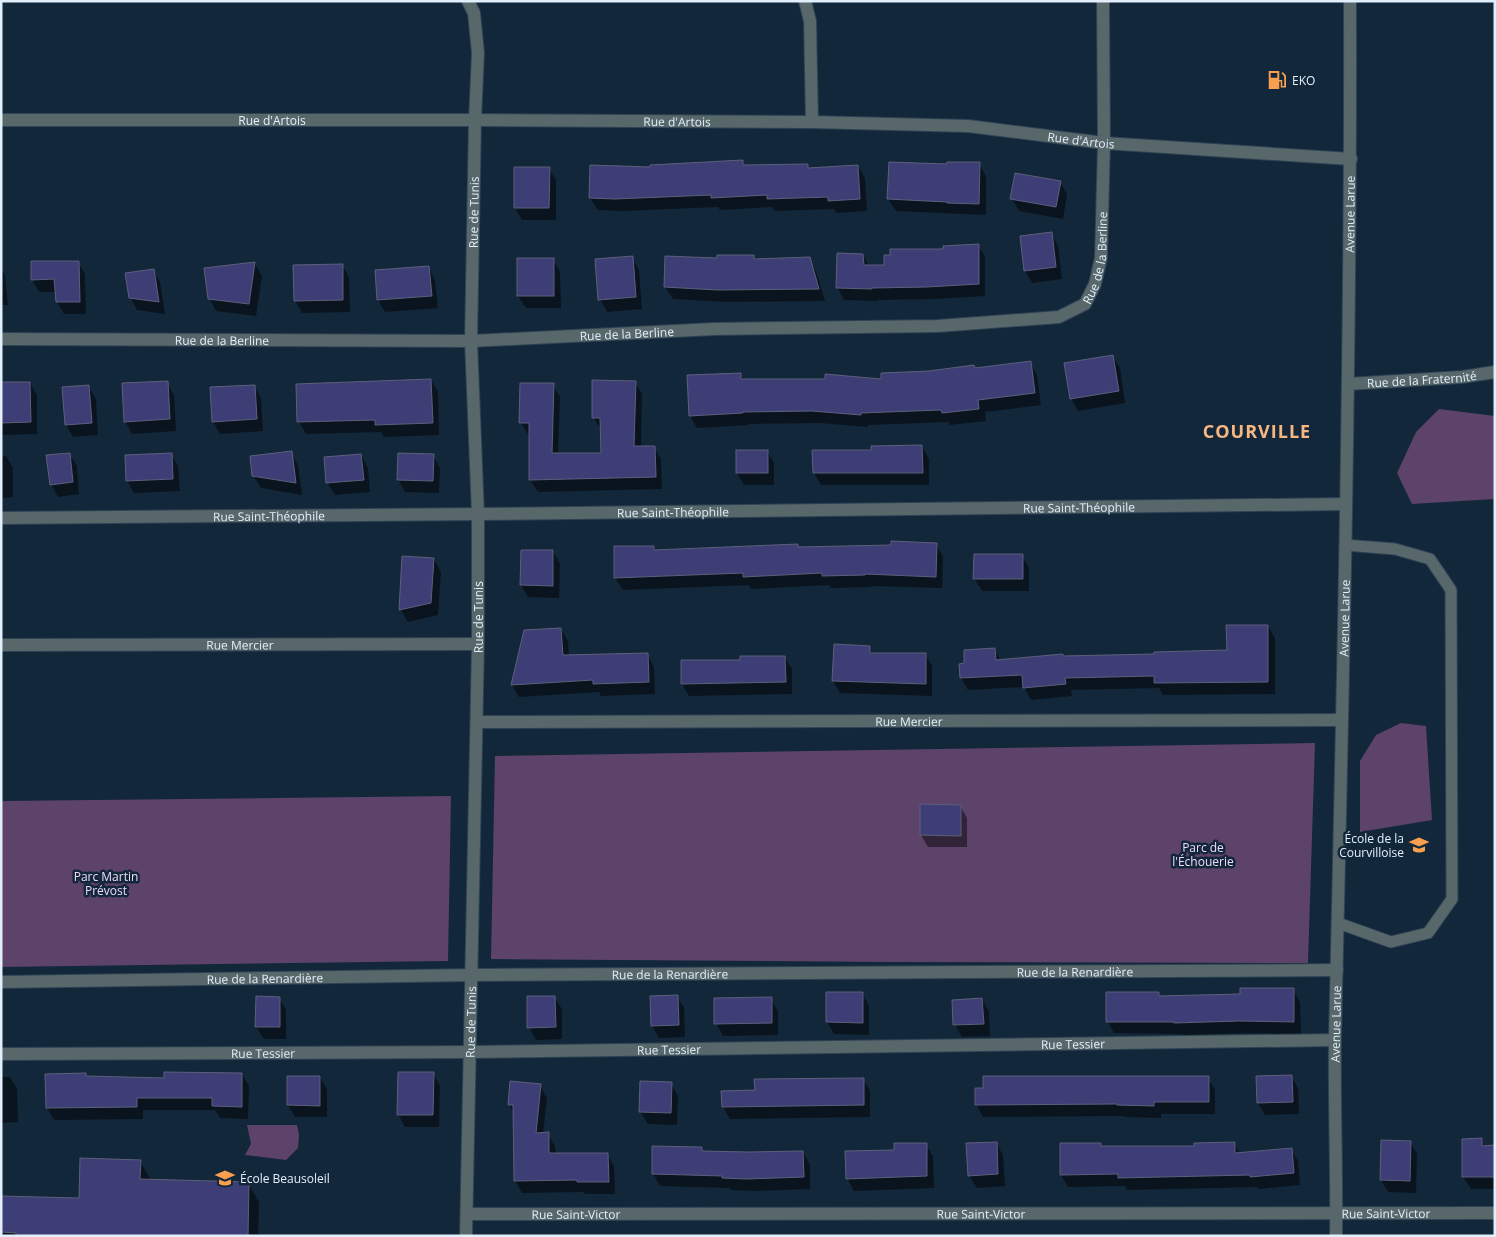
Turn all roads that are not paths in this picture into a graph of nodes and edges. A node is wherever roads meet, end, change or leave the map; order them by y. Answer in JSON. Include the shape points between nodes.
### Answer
{"nodes":[{"id":1,"x":468,"y":1,"type":"edge"},
{"id":2,"x":805,"y":1,"type":"edge"},
{"id":3,"x":1103,"y":1,"type":"edge"},
{"id":4,"x":1350,"y":1,"type":"edge"},
{"id":5,"x":1,"y":120,"type":"edge"},
{"id":6,"x":475,"y":120,"type":"junction"},
{"id":7,"x":812,"y":122,"type":"junction"},
{"id":8,"x":1104,"y":143,"type":"junction"},
{"id":9,"x":1351,"y":159,"type":"junction"},
{"id":10,"x":1,"y":339,"type":"edge"},
{"id":11,"x":471,"y":341,"type":"junction"},
{"id":12,"x":1495,"y":372,"type":"edge"},
{"id":13,"x":1348,"y":384,"type":"junction"},
{"id":14,"x":1346,"y":504,"type":"junction"},
{"id":15,"x":478,"y":514,"type":"junction"},
{"id":16,"x":1,"y":518,"type":"edge"},
{"id":17,"x":1345,"y":545,"type":"junction"},
{"id":18,"x":478,"y":644,"type":"junction"},
{"id":19,"x":1,"y":645,"type":"edge"},
{"id":20,"x":1342,"y":720,"type":"junction"},
{"id":21,"x":478,"y":722,"type":"junction"},
{"id":22,"x":1338,"y":922,"type":"junction"},
{"id":23,"x":1337,"y":970,"type":"junction"},
{"id":24,"x":473,"y":975,"type":"junction"},
{"id":25,"x":1,"y":982,"type":"edge"},
{"id":26,"x":1335,"y":1040,"type":"junction"},
{"id":27,"x":470,"y":1052,"type":"junction"},
{"id":28,"x":1,"y":1054,"type":"edge"},
{"id":29,"x":1336,"y":1213,"type":"junction"},
{"id":30,"x":1495,"y":1213,"type":"edge"},
{"id":31,"x":467,"y":1214,"type":"junction"},
{"id":32,"x":466,"y":1236,"type":"edge"},
{"id":33,"x":1336,"y":1236,"type":"edge"}],
"edges":[{"from":1,"to":6,"type":"street","name":"Rue de Tunis","via":[[474,13],[478,53]]},
{"from":2,"to":7,"type":"street","via":[[810,21]]},
{"from":3,"to":8,"type":"street","name":"Rue de la Berline"},
{"from":4,"to":9,"type":"street","name":"Avenue Larue"},
{"from":5,"to":6,"type":"street","name":"Rue d'Artois"},
{"from":6,"to":7,"type":"street","name":"Rue d'Artois"},
{"from":6,"to":11,"type":"street","name":"Rue de Tunis"},
{"from":7,"to":8,"type":"street","name":"Rue d'Artois","via":[[968,126]]},
{"from":8,"to":9,"type":"street","name":"Rue d'Artois"},
{"from":8,"to":11,"type":"street","name":"Rue de la Berline","via":[[1101,258],[1096,284],[1085,304],[1059,317],[938,326],[714,329]]},
{"from":9,"to":13,"type":"street","name":"Avenue Larue"},
{"from":10,"to":11,"type":"street","name":"Rue de la Berline"},
{"from":11,"to":15,"type":"street","name":"Rue de Tunis"},
{"from":12,"to":13,"type":"street","name":"Rue de la Fraternité"},
{"from":13,"to":14,"type":"street","name":"Avenue Larue"},
{"from":14,"to":15,"type":"street","name":"Rue Saint-Théophile"},
{"from":14,"to":17,"type":"street","name":"Avenue Larue"},
{"from":15,"to":16,"type":"street","name":"Rue Saint-Théophile"},
{"from":15,"to":18,"type":"street","name":"Rue de Tunis"},
{"from":17,"to":20,"type":"street","name":"Avenue Larue"},
{"from":17,"to":22,"type":"lane","via":[[1394,549],[1430,559],[1451,590],[1452,899],[1428,934],[1391,942]]},
{"from":18,"to":19,"type":"street","name":"Rue Mercier"},
{"from":18,"to":21,"type":"street","name":"Rue de Tunis"},
{"from":20,"to":21,"type":"street","name":"Rue Mercier"},
{"from":20,"to":22,"type":"street","name":"Avenue Larue"},
{"from":21,"to":24,"type":"street","name":"Rue de Tunis"},
{"from":22,"to":23,"type":"street","name":"Avenue Larue"},
{"from":23,"to":24,"type":"street","name":"Rue de la Renardière"},
{"from":23,"to":26,"type":"street","name":"Avenue Larue"},
{"from":24,"to":25,"type":"street","name":"Rue de la Renardière"},
{"from":24,"to":27,"type":"street","name":"Rue de Tunis"},
{"from":26,"to":27,"type":"street","name":"Rue Tessier"},
{"from":26,"to":29,"type":"street","name":"Avenue Larue"},
{"from":27,"to":28,"type":"street","name":"Rue Tessier"},
{"from":27,"to":31,"type":"street","name":"Rue de Tunis"},
{"from":29,"to":30,"type":"street","name":"Rue Saint-Victor"},
{"from":29,"to":31,"type":"street","name":"Rue Saint-Victor"},
{"from":29,"to":33,"type":"street","name":"Avenue Larue"},
{"from":31,"to":32,"type":"street","name":"Rue de Tunis"}]}
